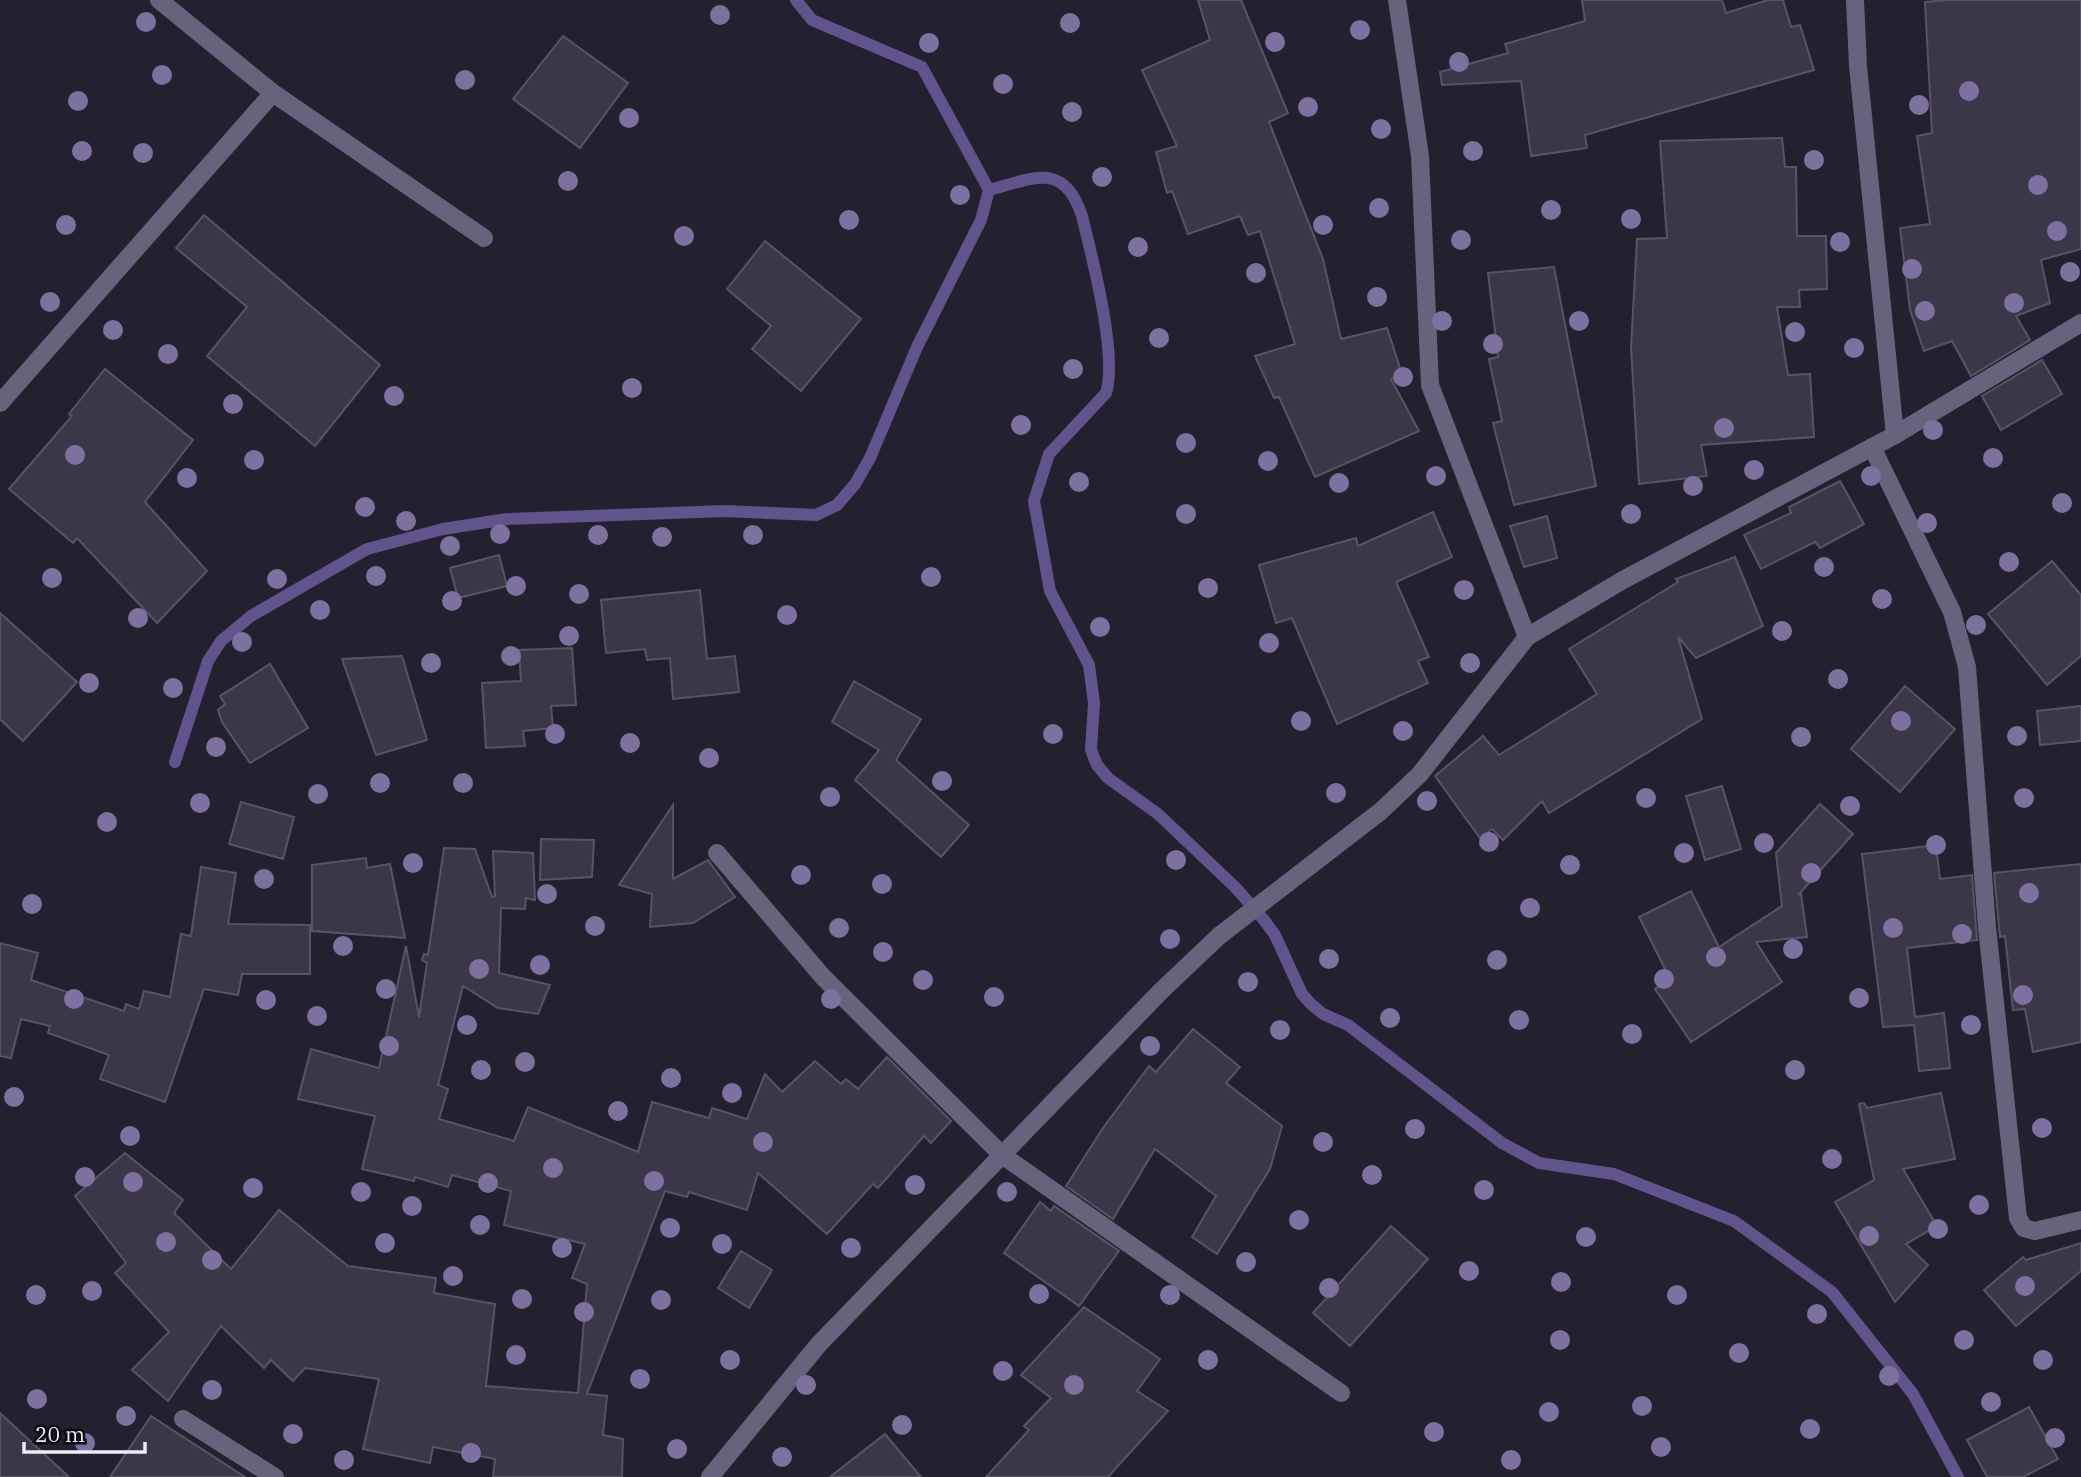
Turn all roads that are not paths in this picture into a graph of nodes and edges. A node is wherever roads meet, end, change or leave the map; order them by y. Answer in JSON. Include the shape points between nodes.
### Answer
{"nodes":[{"id":1,"x":159,"y":0,"type":"edge"},
{"id":2,"x":1397,"y":0,"type":"edge"},
{"id":3,"x":1855,"y":0,"type":"edge"},
{"id":4,"x":273,"y":93,"type":"junction"},
{"id":5,"x":484,"y":237,"type":"dead end"},
{"id":6,"x":2081,"y":323,"type":"edge"},
{"id":7,"x":0,"y":404,"type":"edge"},
{"id":8,"x":1895,"y":435,"type":"junction"},
{"id":9,"x":1872,"y":447,"type":"junction"},
{"id":10,"x":1527,"y":637,"type":"junction"},
{"id":11,"x":717,"y":853,"type":"dead end"},
{"id":12,"x":1002,"y":1155,"type":"junction"},
{"id":13,"x":2081,"y":1220,"type":"edge"},
{"id":14,"x":1341,"y":1392,"type":"dead end"},
{"id":15,"x":183,"y":1419,"type":"dead end"},
{"id":16,"x":275,"y":1477,"type":"edge"},
{"id":17,"x":710,"y":1477,"type":"edge"}],
"edges":[{"from":1,"to":4,"type":"street"},
{"from":2,"to":10,"type":"street","via":[[1420,156],[1430,385]]},
{"from":3,"to":8,"type":"street"},
{"from":4,"to":5,"type":"street"},
{"from":4,"to":7,"type":"street"},
{"from":6,"to":8,"type":"street"},
{"from":8,"to":9,"type":"street"},
{"from":9,"to":10,"type":"street","via":[[1623,580]]},
{"from":9,"to":13,"type":"street","via":[[1952,612],[1967,667],[1987,927],[2018,1218],[2024,1228],[2035,1231]]},
{"from":10,"to":12,"type":"street","via":[[1420,774],[1381,811],[1219,936]]},
{"from":11,"to":12,"type":"street","via":[[823,977]]},
{"from":12,"to":14,"type":"street"},
{"from":12,"to":17,"type":"street","via":[[818,1344]]},
{"from":15,"to":16,"type":"street"}]}
